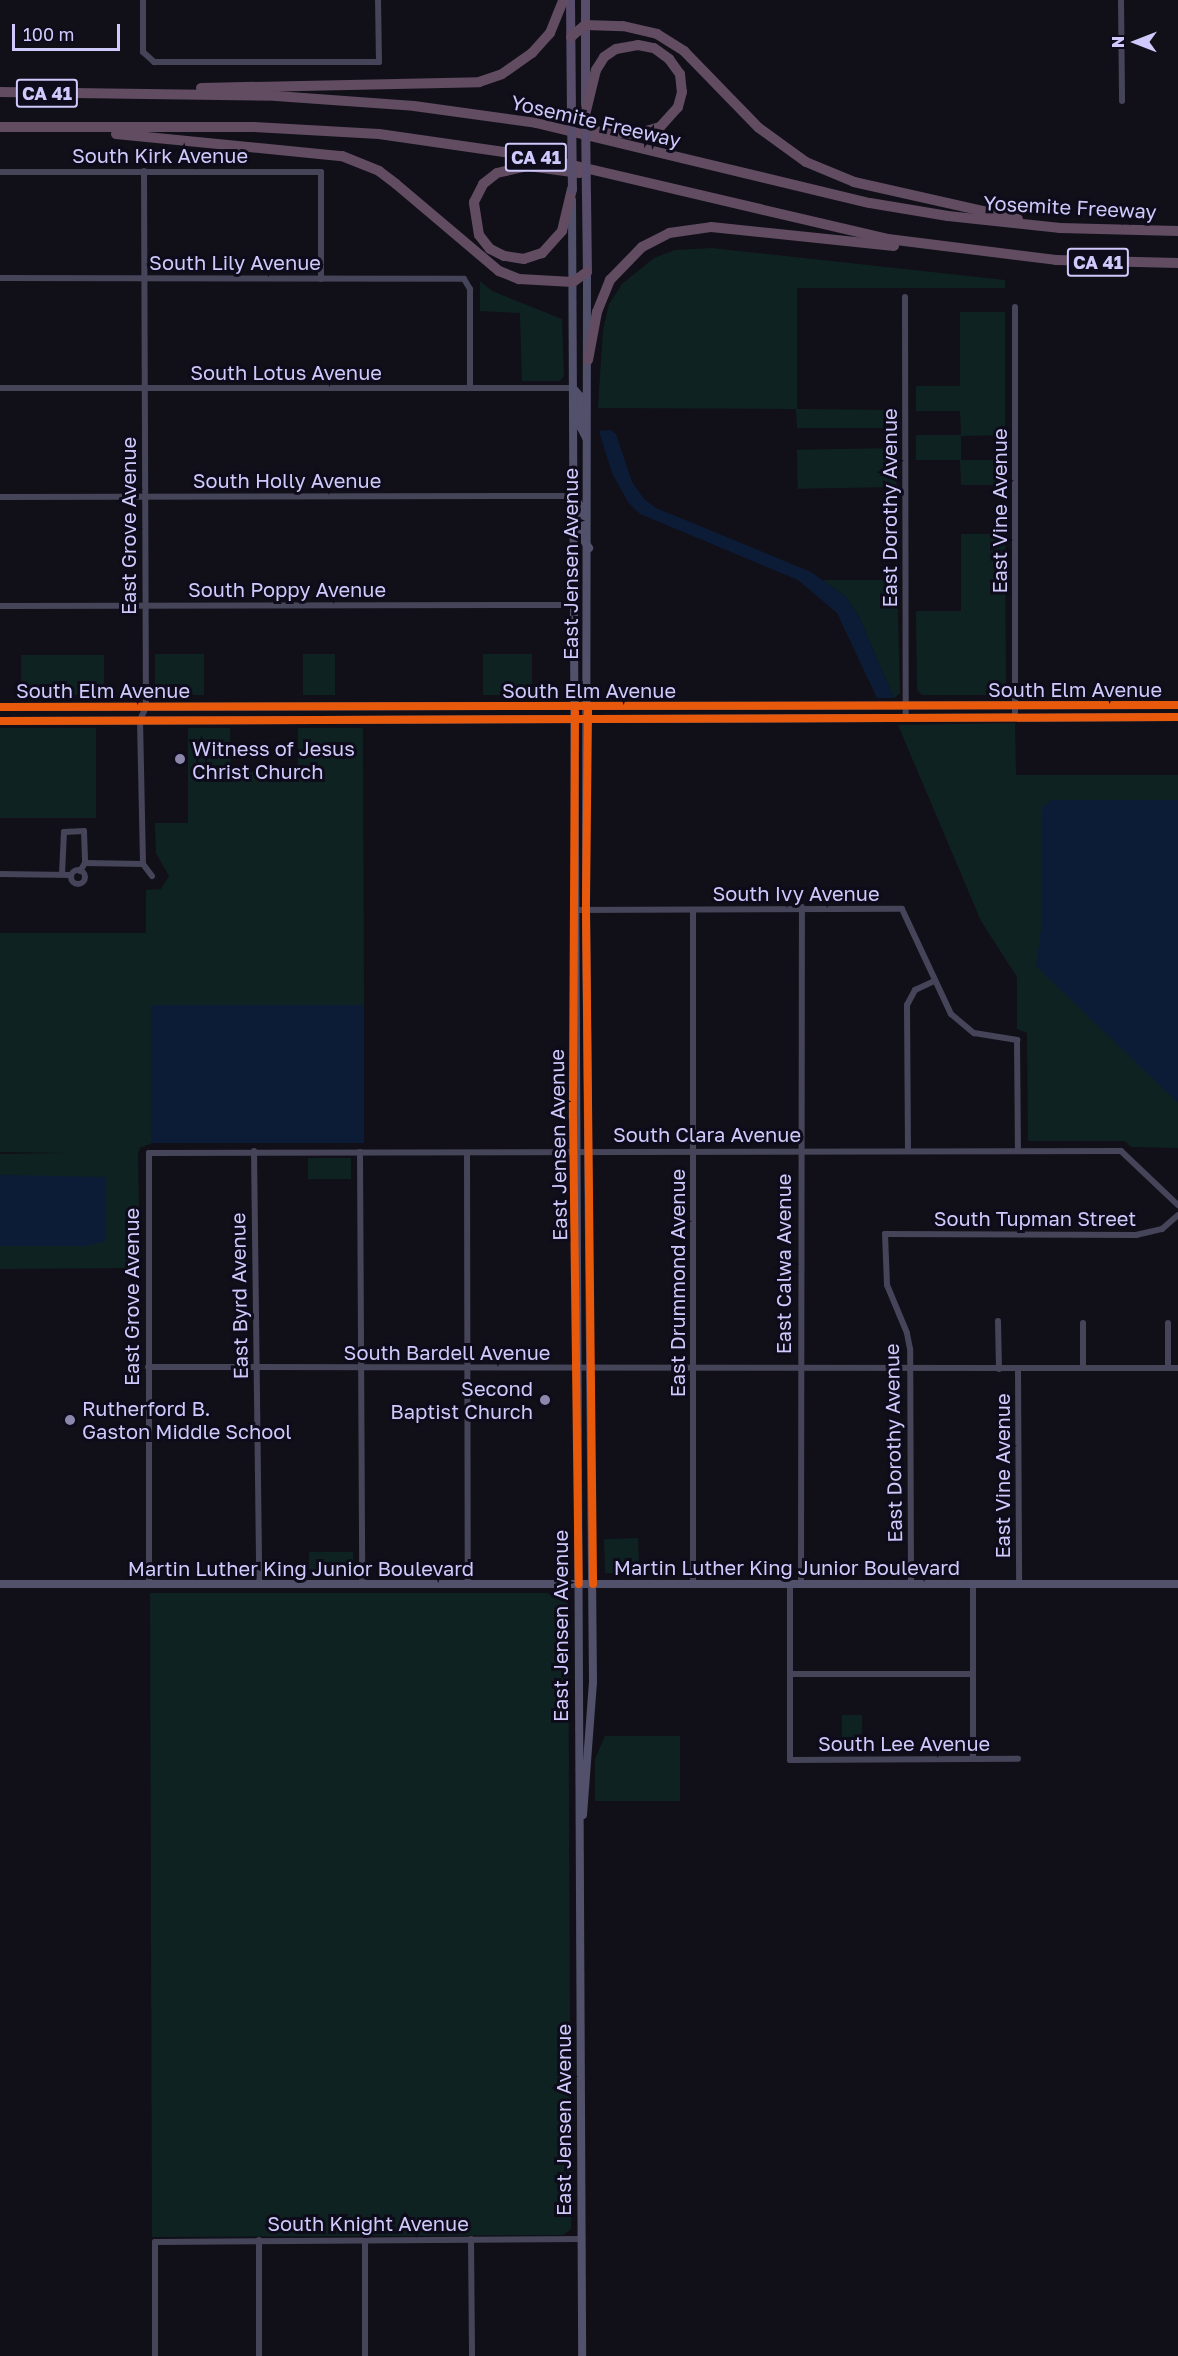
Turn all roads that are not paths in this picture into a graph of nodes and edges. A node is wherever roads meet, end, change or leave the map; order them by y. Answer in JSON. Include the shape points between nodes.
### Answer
{"nodes":[{"id":1,"x":143,"y":0,"type":"edge"},
{"id":2,"x":378,"y":0,"type":"edge"},
{"id":3,"x":563,"y":0,"type":"edge"},
{"id":4,"x":570,"y":0,"type":"edge"},
{"id":5,"x":585,"y":0,"type":"edge"},
{"id":6,"x":1121,"y":0,"type":"edge"},
{"id":7,"x":585,"y":25,"type":"junction"},
{"id":8,"x":571,"y":37,"type":"junction"},
{"id":9,"x":0,"y":92,"type":"edge"},
{"id":10,"x":95,"y":93,"type":"junction"},
{"id":11,"x":1122,"y":101,"type":"dead end"},
{"id":12,"x":585,"y":115,"type":"junction"},
{"id":13,"x":0,"y":127,"type":"edge"},
{"id":14,"x":44,"y":128,"type":"junction"},
{"id":15,"x":557,"y":128,"type":"junction"},
{"id":16,"x":144,"y":171,"type":"junction"},
{"id":17,"x":0,"y":172,"type":"edge"},
{"id":18,"x":637,"y":180,"type":"junction"},
{"id":19,"x":572,"y":189,"type":"junction"},
{"id":20,"x":1060,"y":228,"type":"junction"},
{"id":21,"x":1178,"y":231,"type":"edge"},
{"id":22,"x":950,"y":249,"type":"junction"},
{"id":23,"x":1178,"y":263,"type":"edge"},
{"id":24,"x":587,"y":272,"type":"junction"},
{"id":25,"x":0,"y":278,"type":"edge"},
{"id":26,"x":144,"y":278,"type":"junction"},
{"id":27,"x":321,"y":279,"type":"junction"},
{"id":28,"x":573,"y":282,"type":"junction"},
{"id":29,"x":905,"y":297,"type":"dead end"},
{"id":30,"x":1016,"y":306,"type":"dead end"},
{"id":31,"x":588,"y":360,"type":"junction"},
{"id":32,"x":0,"y":388,"type":"edge"},
{"id":33,"x":144,"y":388,"type":"junction"},
{"id":34,"x":470,"y":388,"type":"junction"},
{"id":35,"x":573,"y":388,"type":"junction"},
{"id":36,"x":588,"y":441,"type":"junction"},
{"id":37,"x":144,"y":496,"type":"junction"},
{"id":38,"x":574,"y":496,"type":"junction"},
{"id":39,"x":0,"y":497,"type":"edge"},
{"id":40,"x":589,"y":548,"type":"junction"},
{"id":41,"x":144,"y":605,"type":"junction"},
{"id":42,"x":575,"y":605,"type":"junction"},
{"id":43,"x":0,"y":606,"type":"edge"},
{"id":44,"x":588,"y":705,"type":"junction"},
{"id":45,"x":1015,"y":705,"type":"junction"},
{"id":46,"x":1178,"y":705,"type":"edge"},
{"id":47,"x":575,"y":706,"type":"junction"},
{"id":48,"x":0,"y":707,"type":"edge"},
{"id":49,"x":146,"y":707,"type":"junction"},
{"id":50,"x":906,"y":707,"type":"junction"},
{"id":51,"x":1015,"y":716,"type":"junction"},
{"id":52,"x":1178,"y":717,"type":"edge"},
{"id":53,"x":906,"y":718,"type":"junction"},
{"id":54,"x":140,"y":720,"type":"junction"},
{"id":55,"x":575,"y":720,"type":"junction"},
{"id":56,"x":588,"y":720,"type":"junction"},
{"id":57,"x":0,"y":721,"type":"edge"},
{"id":58,"x":85,"y":863,"type":"junction"},
{"id":59,"x":143,"y":864,"type":"junction"},
{"id":60,"x":80,"y":871,"type":"junction"},
{"id":61,"x":0,"y":874,"type":"edge"},
{"id":62,"x":62,"y":874,"type":"junction"},
{"id":63,"x":71,"y":875,"type":"junction"},
{"id":64,"x":152,"y":876,"type":"dead end"},
{"id":65,"x":802,"y":908,"type":"junction"},
{"id":66,"x":573,"y":910,"type":"junction"},
{"id":67,"x":586,"y":910,"type":"junction"},
{"id":68,"x":693,"y":910,"type":"junction"},
{"id":69,"x":934,"y":981,"type":"junction"},
{"id":70,"x":574,"y":1150,"type":"junction"},
{"id":71,"x":588,"y":1150,"type":"junction"},
{"id":72,"x":800,"y":1150,"type":"junction"},
{"id":73,"x":909,"y":1150,"type":"junction"},
{"id":74,"x":1017,"y":1150,"type":"junction"},
{"id":75,"x":254,"y":1151,"type":"junction"},
{"id":76,"x":694,"y":1151,"type":"junction"},
{"id":77,"x":360,"y":1152,"type":"junction"},
{"id":78,"x":150,"y":1153,"type":"joint"},
{"id":79,"x":467,"y":1153,"type":"junction"},
{"id":80,"x":1178,"y":1205,"type":"edge"},
{"id":81,"x":1178,"y":1215,"type":"edge"},
{"id":82,"x":885,"y":1234,"type":"joint"},
{"id":83,"x":998,"y":1321,"type":"dead end"},
{"id":84,"x":1083,"y":1323,"type":"dead end"},
{"id":85,"x":1168,"y":1323,"type":"dead end"},
{"id":86,"x":148,"y":1367,"type":"junction"},
{"id":87,"x":256,"y":1368,"type":"junction"},
{"id":88,"x":692,"y":1368,"type":"junction"},
{"id":89,"x":800,"y":1368,"type":"junction"},
{"id":90,"x":1018,"y":1368,"type":"junction"},
{"id":91,"x":1083,"y":1368,"type":"junction"},
{"id":92,"x":1168,"y":1368,"type":"junction"},
{"id":93,"x":1178,"y":1368,"type":"edge"},
{"id":94,"x":360,"y":1369,"type":"junction"},
{"id":95,"x":467,"y":1369,"type":"junction"},
{"id":96,"x":578,"y":1369,"type":"junction"},
{"id":97,"x":591,"y":1369,"type":"junction"},
{"id":98,"x":910,"y":1369,"type":"junction"},
{"id":99,"x":999,"y":1369,"type":"junction"},
{"id":100,"x":0,"y":1584,"type":"edge"},
{"id":101,"x":148,"y":1584,"type":"junction"},
{"id":102,"x":259,"y":1584,"type":"junction"},
{"id":103,"x":362,"y":1584,"type":"junction"},
{"id":104,"x":468,"y":1584,"type":"junction"},
{"id":105,"x":579,"y":1584,"type":"junction"},
{"id":106,"x":593,"y":1584,"type":"junction"},
{"id":107,"x":693,"y":1584,"type":"junction"},
{"id":108,"x":790,"y":1584,"type":"junction"},
{"id":109,"x":801,"y":1584,"type":"junction"},
{"id":110,"x":911,"y":1584,"type":"junction"},
{"id":111,"x":973,"y":1584,"type":"junction"},
{"id":112,"x":1019,"y":1584,"type":"junction"},
{"id":113,"x":1178,"y":1584,"type":"edge"},
{"id":114,"x":790,"y":1674,"type":"junction"},
{"id":115,"x":973,"y":1674,"type":"junction"},
{"id":116,"x":973,"y":1759,"type":"junction"},
{"id":117,"x":1018,"y":1759,"type":"dead end"},
{"id":118,"x":580,"y":1848,"type":"junction"},
{"id":119,"x":581,"y":2239,"type":"junction"},
{"id":120,"x":259,"y":2240,"type":"junction"},
{"id":121,"x":365,"y":2240,"type":"junction"},
{"id":122,"x":471,"y":2240,"type":"junction"},
{"id":123,"x":155,"y":2356,"type":"edge"},
{"id":124,"x":259,"y":2356,"type":"edge"},
{"id":125,"x":365,"y":2356,"type":"edge"},
{"id":126,"x":472,"y":2356,"type":"edge"},
{"id":127,"x":582,"y":2356,"type":"edge"}],
"edges":[{"from":1,"to":2,"type":"street","via":[[143,52],[154,62],[379,62]]},
{"from":3,"to":10,"type":"highway","via":[[550,33],[532,53],[502,74],[479,82]]},
{"from":4,"to":8,"type":"main road","name":"East Jensen Avenue"},
{"from":5,"to":7,"type":"main road","name":"East Jensen Avenue"},
{"from":6,"to":11,"type":"street"},
{"from":7,"to":8,"type":"highway"},
{"from":7,"to":12,"type":"main road","name":"East Jensen Avenue"},
{"from":7,"to":20,"type":"highway","via":[[641,29],[673,42],[759,128],[782,147],[829,172],[891,191]]},
{"from":8,"to":19,"type":"main road","name":"East Jensen Avenue","bridge":true},
{"from":9,"to":10,"type":"highway","name":"Yosemite Freeway","number":"CA 41"},
{"from":10,"to":15,"type":"highway","name":"Yosemite Freeway","number":"CA 41","via":[[348,99],[475,113]]},
{"from":12,"to":15,"type":"highway","via":[[596,70],[604,57],[616,49],[638,45],[654,48],[680,74],[682,92],[678,107],[669,121],[652,131],[635,134]]},
{"from":12,"to":24,"type":"main road","name":"East Jensen Avenue","bridge":true},
{"from":13,"to":14,"type":"highway","number":"CA 41"},
{"from":14,"to":18,"type":"highway","number":"CA 41","via":[[254,127],[379,134],[538,157]]},
{"from":14,"to":28,"type":"highway","via":[[342,156],[379,171],[499,271],[519,279]]},
{"from":15,"to":20,"type":"highway","name":"Yosemite Freeway","number":"CA 41","via":[[870,203]]},
{"from":16,"to":17,"type":"street","name":"South Kirk Avenue"},
{"from":16,"to":26,"type":"street","name":"East Grove Avenue"},
{"from":16,"to":27,"type":"street","name":"South Kirk Avenue","via":[[321,172]]},
{"from":18,"to":19,"type":"highway","via":[[528,166],[505,169],[478,191],[473,211],[479,235],[490,249],[504,256],[524,259],[542,253],[562,231]]},
{"from":18,"to":22,"type":"highway","number":"CA 41","via":[[816,225]]},
{"from":19,"to":28,"type":"main road","name":"East Jensen Avenue"},
{"from":20,"to":21,"type":"highway","name":"Yosemite Freeway","number":"CA 41"},
{"from":22,"to":23,"type":"highway","number":"CA 41","via":[[1056,260]]},
{"from":22,"to":31,"type":"highway","via":[[857,244],[711,227],[669,233],[642,247],[610,280],[597,312]]},
{"from":24,"to":28,"type":"highway"},
{"from":24,"to":31,"type":"main road","name":"East Jensen Avenue"},
{"from":25,"to":26,"type":"street","name":"South Lily Avenue"},
{"from":26,"to":27,"type":"street","name":"South Lily Avenue"},
{"from":26,"to":33,"type":"street","name":"East Grove Avenue"},
{"from":27,"to":34,"type":"street","name":"South Lily Avenue","via":[[457,278],[468,282]]},
{"from":28,"to":35,"type":"main road","name":"East Jensen Avenue"},
{"from":29,"to":50,"type":"street","name":"East Dorothy Avenue"},
{"from":30,"to":45,"type":"street","name":"East Vine Avenue"},
{"from":31,"to":36,"type":"main road","name":"East Jensen Avenue"},
{"from":32,"to":33,"type":"street","name":"South Lotus Avenue"},
{"from":33,"to":34,"type":"street","name":"South Lotus Avenue"},
{"from":33,"to":37,"type":"street","name":"East Grove Avenue"},
{"from":34,"to":35,"type":"street","name":"South Lotus Avenue"},
{"from":35,"to":36,"type":"main road","via":[[580,396],[582,428]]},
{"from":35,"to":38,"type":"main road","name":"East Jensen Avenue"},
{"from":36,"to":40,"type":"main road","name":"East Jensen Avenue"},
{"from":37,"to":38,"type":"street","name":"South Holly Avenue"},
{"from":37,"to":39,"type":"street","name":"South Holly Avenue"},
{"from":37,"to":41,"type":"street","name":"East Grove Avenue"},
{"from":38,"to":40,"type":"main road","via":[[580,506],[580,535]]},
{"from":38,"to":42,"type":"main road","name":"East Jensen Avenue"},
{"from":40,"to":44,"type":"main road","name":"East Jensen Avenue"},
{"from":41,"to":42,"type":"street","name":"South Poppy Avenue"},
{"from":41,"to":43,"type":"street","name":"South Poppy Avenue"},
{"from":41,"to":49,"type":"street","name":"East Grove Avenue"},
{"from":42,"to":47,"type":"main road","name":"East Jensen Avenue"},
{"from":44,"to":47,"type":"main road","name":"South Elm Avenue"},
{"from":44,"to":50,"type":"main road","name":"South Elm Avenue"},
{"from":44,"to":56,"type":"main road","name":"East Jensen Avenue"},
{"from":45,"to":46,"type":"main road","name":"South Elm Avenue"},
{"from":45,"to":50,"type":"main road","name":"South Elm Avenue"},
{"from":45,"to":51,"type":"street","name":"East Vine Avenue"},
{"from":47,"to":49,"type":"main road","name":"South Elm Avenue"},
{"from":47,"to":55,"type":"main road","name":"East Jensen Avenue"},
{"from":48,"to":49,"type":"main road","name":"South Elm Avenue"},
{"from":49,"to":54,"type":"street","name":"East Grove Avenue"},
{"from":50,"to":53,"type":"street","name":"East Dorothy Avenue"},
{"from":51,"to":52,"type":"main road","name":"South Elm Avenue"},
{"from":51,"to":53,"type":"main road","name":"South Elm Avenue"},
{"from":53,"to":56,"type":"main road","name":"South Elm Avenue"},
{"from":54,"to":55,"type":"main road","name":"South Elm Avenue"},
{"from":54,"to":57,"type":"main road","name":"South Elm Avenue"},
{"from":54,"to":59,"type":"street","name":"East Grove Avenue"},
{"from":55,"to":56,"type":"main road","name":"South Elm Avenue"},
{"from":55,"to":66,"type":"main road","name":"East Jensen Avenue"},
{"from":56,"to":67,"type":"main road","name":"East Jensen Avenue"},
{"from":58,"to":59,"type":"street"},
{"from":58,"to":60,"type":"street"},
{"from":58,"to":62,"type":"street","via":[[84,831],[64,832]]},
{"from":59,"to":64,"type":"street"},
{"from":60,"to":63,"type":"street"},
{"from":60,"to":63,"type":"street","via":[[84,878],[81,883],[74,883]]},
{"from":61,"to":62,"type":"street"},
{"from":62,"to":63,"type":"street"},
{"from":65,"to":68,"type":"street","name":"South Ivy Avenue"},
{"from":65,"to":69,"type":"street","name":"South Ivy Avenue","via":[[902,909]]},
{"from":65,"to":72,"type":"street","name":"East Calwa Avenue"},
{"from":66,"to":67,"type":"street","name":"South Ivy Avenue"},
{"from":66,"to":70,"type":"main road","name":"East Jensen Avenue"},
{"from":67,"to":68,"type":"street","name":"South Ivy Avenue"},
{"from":67,"to":71,"type":"main road","name":"East Jensen Avenue"},
{"from":68,"to":76,"type":"street","name":"East Drummond Avenue"},
{"from":69,"to":73,"type":"street","via":[[915,990],[907,1005]]},
{"from":69,"to":74,"type":"street","name":"South Ivy Avenue","via":[[951,1014],[967,1029],[993,1039],[1017,1040]]},
{"from":70,"to":71,"type":"street","name":"South Clara Avenue"},
{"from":70,"to":79,"type":"street","name":"South Clara Avenue"},
{"from":70,"to":96,"type":"main road","name":"East Jensen Avenue"},
{"from":71,"to":76,"type":"street","name":"South Clara Avenue"},
{"from":71,"to":97,"type":"main road","name":"East Jensen Avenue"},
{"from":72,"to":73,"type":"street","name":"South Clara Avenue"},
{"from":72,"to":76,"type":"street","name":"South Clara Avenue"},
{"from":72,"to":89,"type":"street","name":"East Calwa Avenue"},
{"from":73,"to":74,"type":"street","name":"South Clara Avenue"},
{"from":74,"to":80,"type":"street","name":"South Clara Avenue","via":[[1121,1151]]},
{"from":75,"to":77,"type":"street","name":"South Clara Avenue"},
{"from":75,"to":78,"type":"street","name":"South Clara Avenue"},
{"from":75,"to":87,"type":"street","name":"East Byrd Avenue"},
{"from":76,"to":88,"type":"street","name":"East Drummond Avenue"},
{"from":77,"to":79,"type":"street","name":"South Clara Avenue"},
{"from":77,"to":94,"type":"street"},
{"from":78,"to":86,"type":"street","name":"East Grove Avenue"},
{"from":79,"to":95,"type":"street"},
{"from":81,"to":82,"type":"street","name":"South Tupman Street","via":[[1162,1229],[1137,1235]]},
{"from":82,"to":98,"type":"street","name":"East Dorothy Avenue","via":[[887,1286],[907,1333]]},
{"from":83,"to":99,"type":"street"},
{"from":84,"to":91,"type":"street"},
{"from":85,"to":92,"type":"street"},
{"from":86,"to":87,"type":"street","name":"South Bardell Avenue"},
{"from":86,"to":101,"type":"street","name":"East Grove Avenue"},
{"from":87,"to":94,"type":"street","name":"South Bardell Avenue"},
{"from":87,"to":102,"type":"street","name":"East Byrd Avenue"},
{"from":88,"to":89,"type":"street","name":"South Bardell Avenue"},
{"from":88,"to":97,"type":"street","name":"South Bardell Avenue"},
{"from":88,"to":107,"type":"street","name":"East Drummond Avenue"},
{"from":89,"to":98,"type":"street","name":"South Bardell Avenue"},
{"from":89,"to":109,"type":"street","name":"East Calwa Avenue"},
{"from":90,"to":91,"type":"street","name":"South Bardell Avenue"},
{"from":90,"to":99,"type":"street","name":"South Bardell Avenue"},
{"from":90,"to":112,"type":"street","name":"East Vine Avenue"},
{"from":91,"to":92,"type":"street","name":"South Bardell Avenue"},
{"from":92,"to":93,"type":"street","name":"South Bardell Avenue"},
{"from":94,"to":95,"type":"street","name":"South Bardell Avenue"},
{"from":94,"to":103,"type":"street"},
{"from":95,"to":96,"type":"street","name":"South Bardell Avenue"},
{"from":95,"to":104,"type":"street"},
{"from":96,"to":97,"type":"street","name":"South Bardell Avenue"},
{"from":96,"to":105,"type":"main road","name":"East Jensen Avenue"},
{"from":97,"to":106,"type":"main road","name":"East Jensen Avenue"},
{"from":98,"to":99,"type":"street","name":"South Bardell Avenue"},
{"from":98,"to":110,"type":"street","name":"East Dorothy Avenue"},
{"from":100,"to":101,"type":"main road","name":"Martin Luther King Junior Boulevard"},
{"from":101,"to":102,"type":"main road","name":"Martin Luther King Junior Boulevard"},
{"from":102,"to":103,"type":"main road","name":"Martin Luther King Junior Boulevard"},
{"from":103,"to":104,"type":"main road","name":"Martin Luther King Junior Boulevard"},
{"from":104,"to":105,"type":"main road","name":"Martin Luther King Junior Boulevard"},
{"from":105,"to":106,"type":"main road","name":"Martin Luther King Junior Boulevard"},
{"from":105,"to":118,"type":"main road","name":"East Jensen Avenue"},
{"from":106,"to":107,"type":"main road","name":"Martin Luther King Junior Boulevard"},
{"from":106,"to":118,"type":"main road","name":"East Jensen Avenue","via":[[593,1713]]},
{"from":107,"to":108,"type":"main road","name":"Martin Luther King Junior Boulevard"},
{"from":108,"to":109,"type":"main road","name":"Martin Luther King Junior Boulevard"},
{"from":108,"to":114,"type":"street"},
{"from":109,"to":110,"type":"main road","name":"Martin Luther King Junior Boulevard"},
{"from":110,"to":111,"type":"main road","name":"Martin Luther King Junior Boulevard"},
{"from":111,"to":112,"type":"main road","name":"Martin Luther King Junior Boulevard"},
{"from":111,"to":115,"type":"street"},
{"from":112,"to":113,"type":"main road","name":"Martin Luther King Junior Boulevard"},
{"from":114,"to":115,"type":"street"},
{"from":114,"to":116,"type":"street","name":"South Lee Avenue","via":[[790,1760]]},
{"from":115,"to":116,"type":"street"},
{"from":116,"to":117,"type":"street","name":"South Lee Avenue"},
{"from":118,"to":119,"type":"main road","name":"East Jensen Avenue"},
{"from":119,"to":122,"type":"street","name":"South Knight Avenue"},
{"from":119,"to":127,"type":"main road","name":"East Jensen Avenue"},
{"from":120,"to":121,"type":"street","name":"South Knight Avenue"},
{"from":120,"to":123,"type":"street","name":"South Knight Avenue","via":[[155,2242]]},
{"from":120,"to":124,"type":"street"},
{"from":121,"to":122,"type":"street","name":"South Knight Avenue"},
{"from":121,"to":125,"type":"street"},
{"from":122,"to":126,"type":"street"}]}
